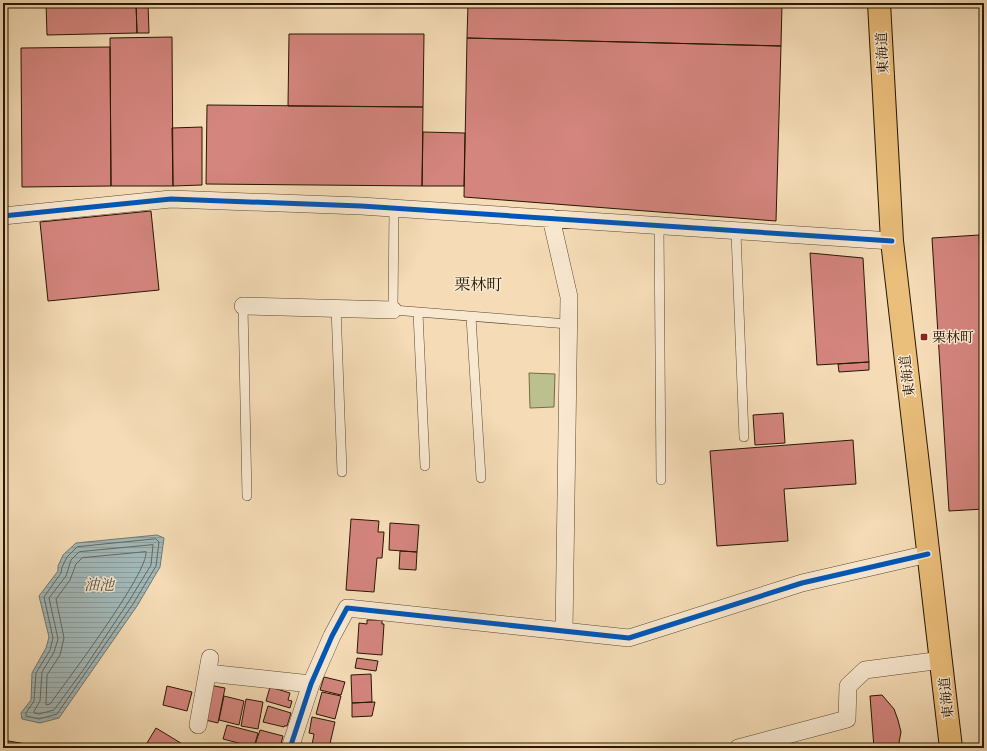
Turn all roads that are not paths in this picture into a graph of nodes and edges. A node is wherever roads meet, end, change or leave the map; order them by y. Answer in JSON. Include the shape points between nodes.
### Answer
{"nodes":[{"id":1,"x":879,"y":3,"type":"edge"},
{"id":2,"x":394,"y":208,"type":"junction"},
{"id":3,"x":3,"y":216,"type":"edge"},
{"id":4,"x":551,"y":218,"type":"junction"},
{"id":5,"x":659,"y":225,"type":"junction"},
{"id":6,"x":736,"y":232,"type":"junction"},
{"id":7,"x":892,"y":242,"type":"junction"},
{"id":8,"x":243,"y":306,"type":"joint"},
{"id":9,"x":336,"y":308,"type":"junction"},
{"id":10,"x":393,"y":310,"type":"junction"},
{"id":11,"x":418,"y":313,"type":"junction"},
{"id":12,"x":471,"y":317,"type":"junction"},
{"id":13,"x":568,"y":324,"type":"junction"},
{"id":14,"x":744,"y":437,"type":"dead end"},
{"id":15,"x":425,"y":466,"type":"dead end"},
{"id":16,"x":342,"y":472,"type":"dead end"},
{"id":17,"x":481,"y":478,"type":"dead end"},
{"id":18,"x":662,"y":480,"type":"dead end"},
{"id":19,"x":248,"y":496,"type":"dead end"},
{"id":20,"x":928,"y":554,"type":"junction"},
{"id":21,"x":564,"y":632,"type":"junction"},
{"id":22,"x":942,"y":660,"type":"junction"},
{"id":23,"x":311,"y":684,"type":"junction"},
{"id":24,"x":198,"y":725,"type":"dead end"},
{"id":25,"x":290,"y":748,"type":"edge"},
{"id":26,"x":738,"y":748,"type":"edge"},
{"id":27,"x":951,"y":748,"type":"edge"}],
"edges":[{"from":1,"to":7,"type":"highway","name":"東海道"},
{"from":2,"to":3,"type":"street","via":[[171,199]]},
{"from":2,"to":4,"type":"street"},
{"from":2,"to":10,"type":"lane"},
{"from":4,"to":5,"type":"street"},
{"from":4,"to":13,"type":"street","via":[[569,297]]},
{"from":5,"to":6,"type":"street"},
{"from":5,"to":18,"type":"lane"},
{"from":6,"to":7,"type":"street"},
{"from":6,"to":14,"type":"lane"},
{"from":7,"to":20,"type":"highway","name":"東海道"},
{"from":8,"to":9,"type":"street"},
{"from":8,"to":19,"type":"lane"},
{"from":9,"to":10,"type":"street"},
{"from":9,"to":16,"type":"lane"},
{"from":10,"to":11,"type":"lane"},
{"from":11,"to":12,"type":"lane"},
{"from":11,"to":15,"type":"lane"},
{"from":12,"to":13,"type":"lane"},
{"from":12,"to":17,"type":"lane"},
{"from":13,"to":21,"type":"street"},
{"from":20,"to":21,"type":"street","via":[[802,583],[629,638]]},
{"from":20,"to":22,"type":"highway","name":"東海道"},
{"from":21,"to":23,"type":"street","via":[[348,608],[332,636]]},
{"from":22,"to":26,"type":"street","via":[[865,670],[848,686],[847,719]]},
{"from":22,"to":27,"type":"highway","name":"東海道"},
{"from":23,"to":24,"type":"street","via":[[209,665]]},
{"from":23,"to":25,"type":"street"}]}
